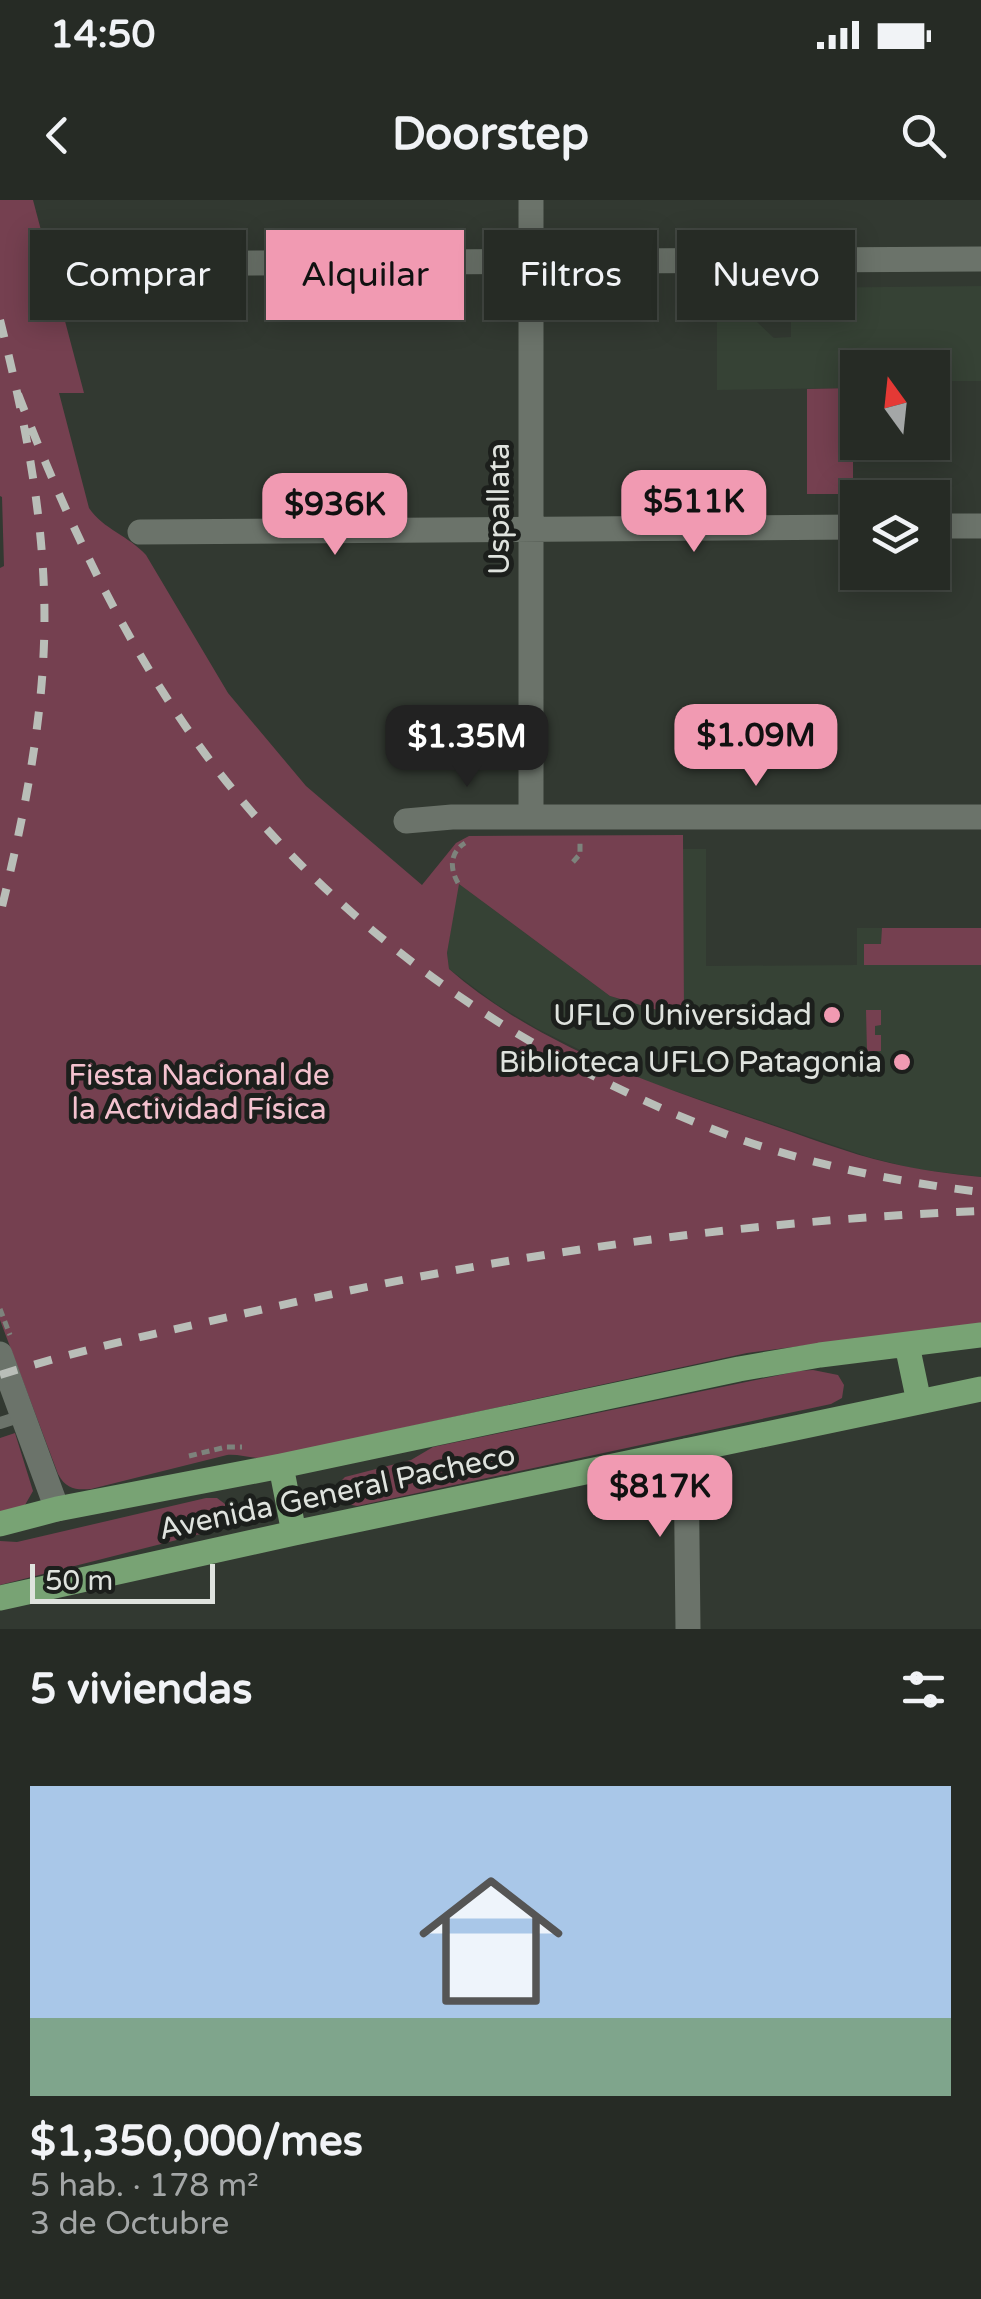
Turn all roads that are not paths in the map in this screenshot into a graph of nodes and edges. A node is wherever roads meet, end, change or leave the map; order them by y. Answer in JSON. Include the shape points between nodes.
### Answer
{"nodes":[{"id":1,"x":531,"y":200,"type":"edge"},
{"id":2,"x":531,"y":230,"type":"edge"},
{"id":3,"x":981,"y":259,"type":"edge"},
{"id":4,"x":657,"y":260,"type":"edge"},
{"id":5,"x":484,"y":261,"type":"edge"},
{"id":6,"x":246,"y":263,"type":"edge"},
{"id":7,"x":531,"y":320,"type":"edge"},
{"id":8,"x":950,"y":526,"type":"edge"},
{"id":9,"x":981,"y":526,"type":"edge"},
{"id":10,"x":840,"y":527,"type":"edge"},
{"id":11,"x":531,"y":529,"type":"junction"},
{"id":12,"x":140,"y":532,"type":"dead end"},
{"id":13,"x":981,"y":816,"type":"edge"},
{"id":14,"x":531,"y":818,"type":"junction"},
{"id":15,"x":406,"y":821,"type":"dead end"},
{"id":16,"x":981,"y":1336,"type":"edge"},
{"id":17,"x":907,"y":1344,"type":"junction"},
{"id":18,"x":0,"y":1354,"type":"edge"},
{"id":19,"x":981,"y":1388,"type":"edge"},
{"id":20,"x":919,"y":1402,"type":"junction"},
{"id":21,"x":11,"y":1419,"type":"edge"},
{"id":22,"x":686,"y":1451,"type":"junction"},
{"id":23,"x":280,"y":1466,"type":"junction"},
{"id":24,"x":57,"y":1510,"type":"junction"},
{"id":25,"x":0,"y":1524,"type":"edge"},
{"id":26,"x":294,"y":1532,"type":"junction"},
{"id":27,"x":0,"y":1598,"type":"edge"},
{"id":28,"x":688,"y":1629,"type":"edge"}],
"edges":[{"from":1,"to":2,"type":"street","name":"Uspallata"},
{"from":3,"to":4,"type":"street"},
{"from":5,"to":6,"type":"street"},
{"from":7,"to":11,"type":"street","name":"Uspallata"},
{"from":8,"to":9,"type":"street"},
{"from":10,"to":11,"type":"street"},
{"from":11,"to":12,"type":"street"},
{"from":11,"to":14,"type":"street","name":"Uspallata"},
{"from":13,"to":14,"type":"street"},
{"from":14,"to":15,"type":"street"},
{"from":16,"to":17,"type":"main road","name":"Avenida General Pacheco"},
{"from":17,"to":20,"type":"main road"},
{"from":17,"to":23,"type":"main road","name":"Avenida General Pacheco","via":[[739,1369]]},
{"from":18,"to":21,"type":"street"},
{"from":19,"to":20,"type":"main road","name":"Avenida General Pacheco"},
{"from":20,"to":22,"type":"main road","name":"Avenida General Pacheco"},
{"from":21,"to":24,"type":"street"},
{"from":22,"to":26,"type":"main road","name":"Avenida General Pacheco"},
{"from":22,"to":28,"type":"street"},
{"from":23,"to":24,"type":"main road","name":"Avenida General Pacheco"},
{"from":23,"to":26,"type":"main road"},
{"from":24,"to":25,"type":"main road","name":"Avenida General Pacheco"},
{"from":26,"to":27,"type":"main road","name":"Avenida General Pacheco"}]}
